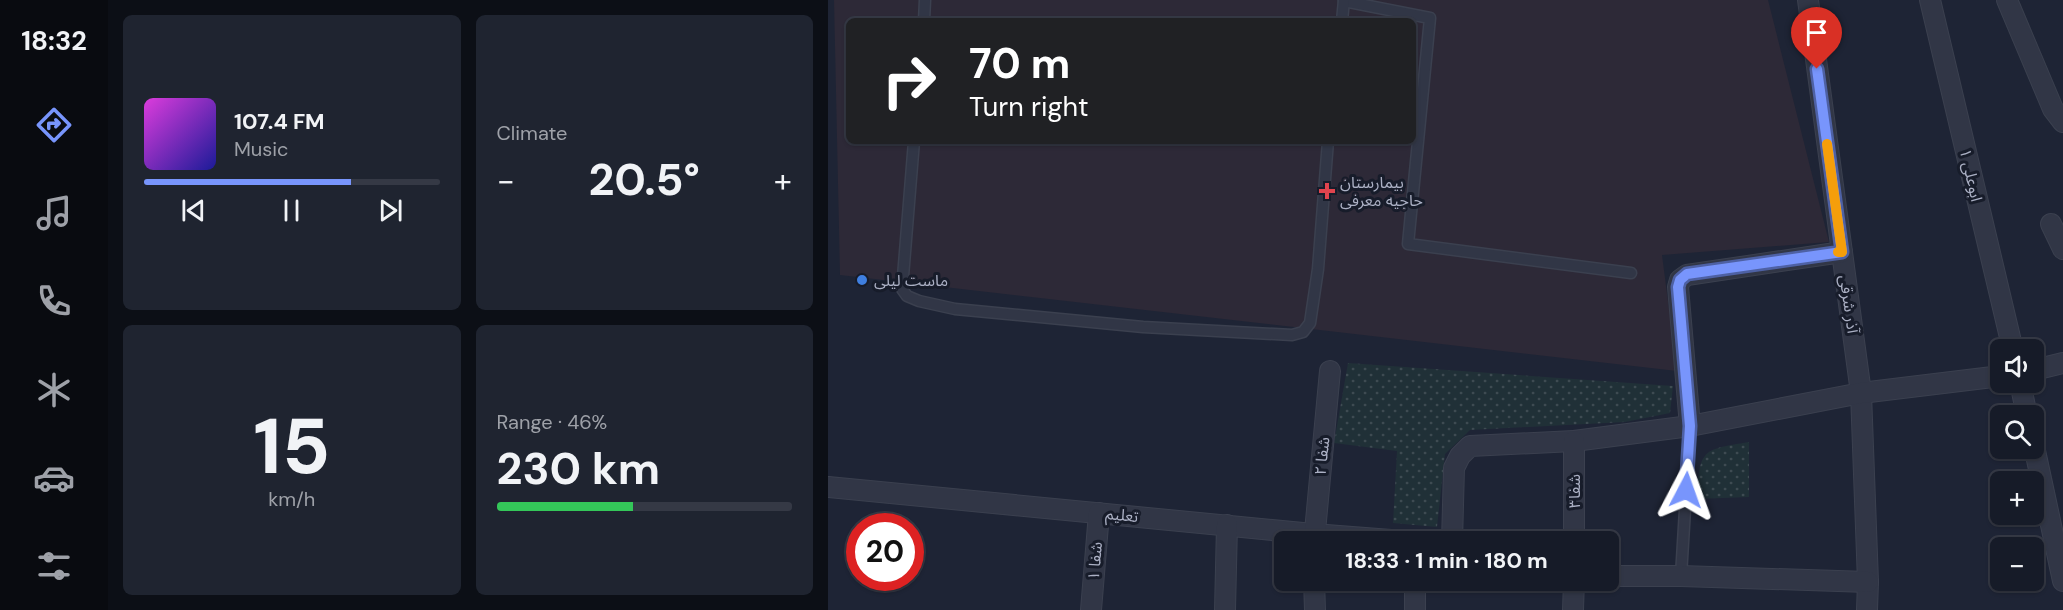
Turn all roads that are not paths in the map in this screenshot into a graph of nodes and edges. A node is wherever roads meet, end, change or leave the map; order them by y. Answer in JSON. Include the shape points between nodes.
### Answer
{"nodes":[{"id":1,"x":925,"y":0,"type":"edge"},
{"id":2,"x":1344,"y":0,"type":"edge"},
{"id":3,"x":1808,"y":0,"type":"edge"},
{"id":4,"x":1930,"y":0,"type":"edge"},
{"id":5,"x":2007,"y":0,"type":"edge"},
{"id":6,"x":924,"y":18,"type":"edge"},
{"id":7,"x":1342,"y":18,"type":"edge"},
{"id":8,"x":2060,"y":111,"type":"edge"},
{"id":9,"x":914,"y":144,"type":"edge"},
{"id":10,"x":1328,"y":144,"type":"edge"},
{"id":11,"x":2051,"y":224,"type":"dead end"},
{"id":12,"x":2063,"y":249,"type":"edge"},
{"id":13,"x":1842,"y":252,"type":"junction"},
{"id":14,"x":1631,"y":273,"type":"dead end"},
{"id":15,"x":2010,"y":339,"type":"edge"},
{"id":16,"x":2063,"y":363,"type":"edge"},
{"id":17,"x":2044,"y":368,"type":"edge"},
{"id":18,"x":1330,"y":371,"type":"dead end"},
{"id":19,"x":1990,"y":377,"type":"edge"},
{"id":20,"x":1861,"y":393,"type":"junction"},
{"id":21,"x":1690,"y":426,"type":"junction"},
{"id":22,"x":1574,"y":441,"type":"junction"},
{"id":23,"x":2037,"y":459,"type":"edge"},
{"id":24,"x":828,"y":487,"type":"edge"},
{"id":25,"x":1099,"y":513,"type":"junction"},
{"id":26,"x":1227,"y":525,"type":"junction"},
{"id":27,"x":1314,"y":531,"type":"edge"},
{"id":28,"x":1452,"y":531,"type":"edge"},
{"id":29,"x":1574,"y":531,"type":"edge"},
{"id":30,"x":1274,"y":532,"type":"edge"},
{"id":31,"x":1619,"y":576,"type":"edge"},
{"id":32,"x":1681,"y":576,"type":"junction"},
{"id":33,"x":2063,"y":581,"type":"edge"},
{"id":34,"x":1868,"y":582,"type":"junction"},
{"id":35,"x":1314,"y":591,"type":"edge"},
{"id":36,"x":1415,"y":591,"type":"edge"},
{"id":37,"x":1574,"y":591,"type":"edge"},
{"id":38,"x":1091,"y":610,"type":"edge"},
{"id":39,"x":1225,"y":610,"type":"edge"},
{"id":40,"x":1315,"y":610,"type":"edge"},
{"id":41,"x":1415,"y":610,"type":"edge"},
{"id":42,"x":1573,"y":610,"type":"edge"},
{"id":43,"x":1867,"y":610,"type":"edge"}],
"edges":[{"from":1,"to":6,"type":"lane"},
{"from":2,"to":7,"type":"lane"},
{"from":2,"to":14,"type":"lane","via":[[1430,18],[1408,244]]},
{"from":3,"to":13,"type":"street","name":"آذر شرقی"},
{"from":4,"to":15,"type":"street","name":"ابوعلی ۱"},
{"from":5,"to":8,"type":"street"},
{"from":9,"to":10,"type":"lane","via":[[902,289],[906,296],[955,309],[1143,327],[1292,335],[1303,332],[1310,323]]},
{"from":11,"to":12,"type":"street"},
{"from":13,"to":20,"type":"street","name":"آذر شرقی"},
{"from":13,"to":21,"type":"street","via":[[1687,274],[1680,280]]},
{"from":16,"to":17,"type":"street"},
{"from":18,"to":27,"type":"street","name":"شفا ۲"},
{"from":19,"to":20,"type":"street"},
{"from":20,"to":21,"type":"street"},
{"from":20,"to":34,"type":"street","name":"آذر شرقی"},
{"from":21,"to":22,"type":"street"},
{"from":21,"to":32,"type":"lane"},
{"from":22,"to":28,"type":"street","via":[[1470,446],[1454,468]]},
{"from":22,"to":29,"type":"street","name":"شفا۳"},
{"from":23,"to":33,"type":"street"},
{"from":24,"to":25,"type":"street","name":"تعلیم"},
{"from":25,"to":26,"type":"street","name":"تعلیم"},
{"from":25,"to":38,"type":"street","name":"شفا ۱"},
{"from":26,"to":30,"type":"street","name":"تعلیم"},
{"from":26,"to":39,"type":"street"},
{"from":31,"to":32,"type":"street"},
{"from":32,"to":34,"type":"street"},
{"from":34,"to":43,"type":"street","name":"آذر شرقی"},
{"from":35,"to":40,"type":"street"},
{"from":36,"to":41,"type":"street"},
{"from":37,"to":42,"type":"street"}]}
